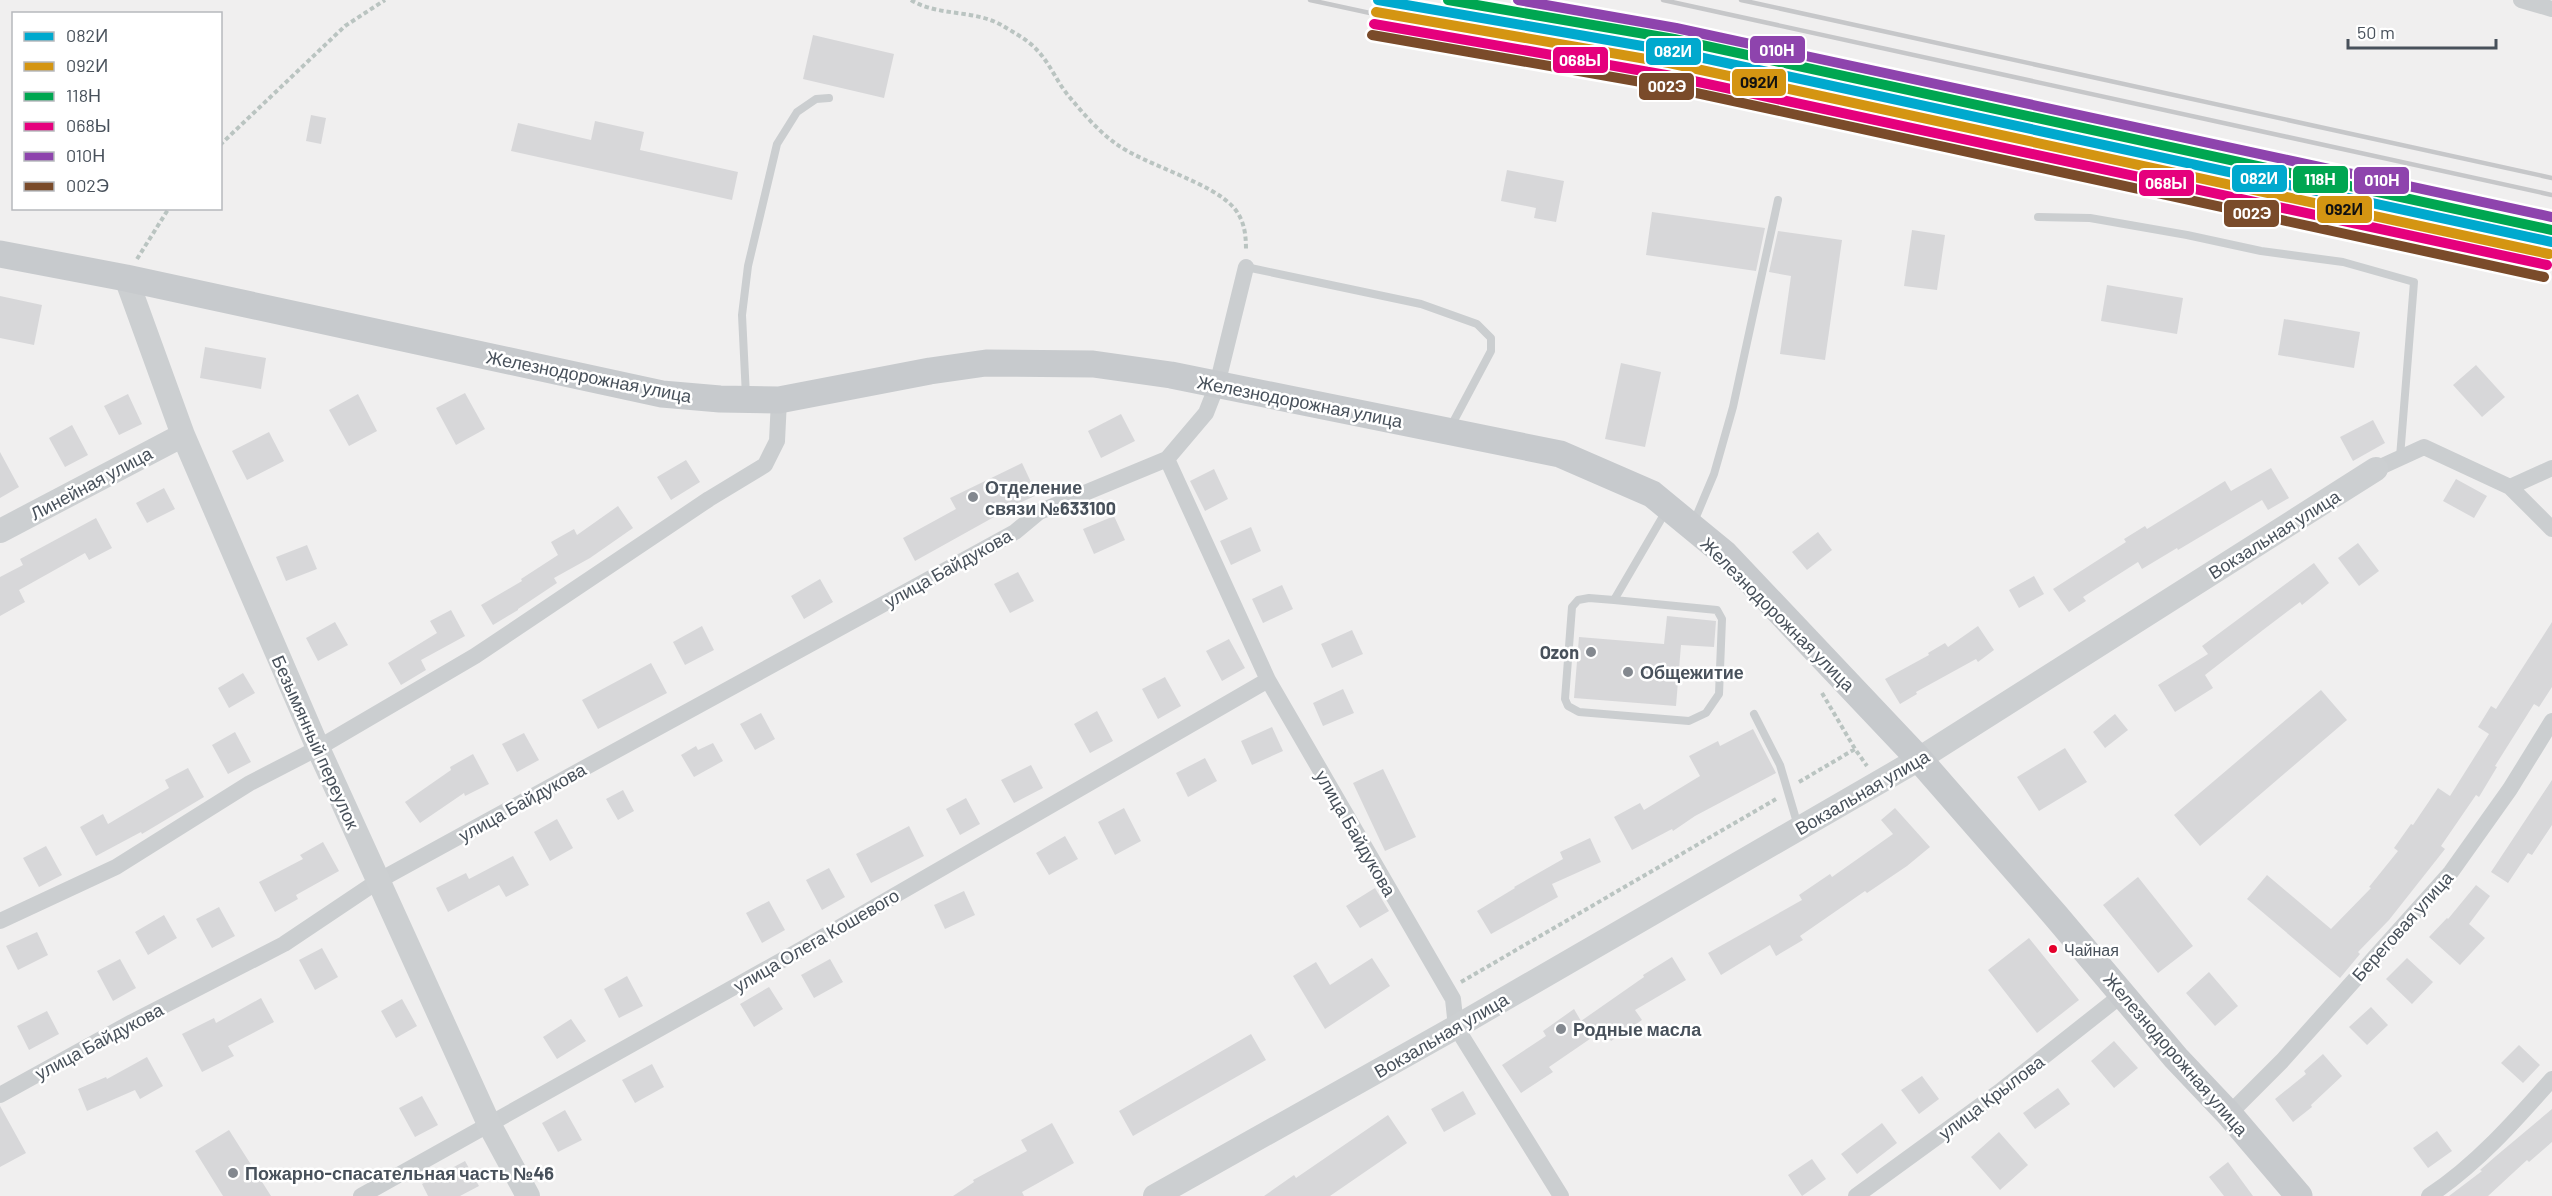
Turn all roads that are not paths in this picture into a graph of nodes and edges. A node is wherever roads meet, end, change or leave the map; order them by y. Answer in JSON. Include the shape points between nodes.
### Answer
{"nodes":[{"id":1,"x":2521,"y":0,"type":"edge"},
{"id":2,"x":2552,"y":9,"type":"edge"},
{"id":3,"x":829,"y":98,"type":"dead end"},
{"id":4,"x":1778,"y":200,"type":"dead end"},
{"id":5,"x":2038,"y":217,"type":"dead end"},
{"id":6,"x":0,"y":254,"type":"edge"},
{"id":7,"x":1246,"y":267,"type":"joint"},
{"id":8,"x":126,"y":278,"type":"junction"},
{"id":9,"x":1217,"y":384,"type":"junction"},
{"id":10,"x":747,"y":399,"type":"junction"},
{"id":11,"x":779,"y":400,"type":"junction"},
{"id":12,"x":1449,"y":431,"type":"junction"},
{"id":13,"x":183,"y":435,"type":"junction"},
{"id":14,"x":2400,"y":458,"type":"junction"},
{"id":15,"x":1167,"y":459,"type":"junction"},
{"id":16,"x":2552,"y":468,"type":"edge"},
{"id":17,"x":2376,"y":469,"type":"joint"},
{"id":18,"x":2510,"y":487,"type":"junction"},
{"id":19,"x":1668,"y":508,"type":"junction"},
{"id":20,"x":1692,"y":527,"type":"junction"},
{"id":21,"x":2552,"y":529,"type":"edge"},
{"id":22,"x":0,"y":531,"type":"edge"},
{"id":23,"x":1614,"y":600,"type":"junction"},
{"id":24,"x":1268,"y":680,"type":"junction"},
{"id":25,"x":1754,"y":714,"type":"dead end"},
{"id":26,"x":2552,"y":721,"type":"edge"},
{"id":27,"x":318,"y":748,"type":"junction"},
{"id":28,"x":1919,"y":759,"type":"junction"},
{"id":29,"x":1799,"y":829,"type":"junction"},
{"id":30,"x":378,"y":881,"type":"junction"},
{"id":31,"x":0,"y":921,"type":"edge"},
{"id":32,"x":2123,"y":994,"type":"junction"},
{"id":33,"x":1456,"y":1027,"type":"junction"},
{"id":34,"x":2552,"y":1078,"type":"edge"},
{"id":35,"x":0,"y":1095,"type":"edge"},
{"id":36,"x":2229,"y":1114,"type":"junction"},
{"id":37,"x":489,"y":1124,"type":"junction"},
{"id":38,"x":361,"y":1196,"type":"edge"},
{"id":39,"x":528,"y":1196,"type":"edge"},
{"id":40,"x":1155,"y":1196,"type":"edge"},
{"id":41,"x":1561,"y":1196,"type":"edge"},
{"id":42,"x":1856,"y":1196,"type":"edge"},
{"id":43,"x":2299,"y":1196,"type":"edge"},
{"id":44,"x":2429,"y":1196,"type":"edge"}],
"edges":[{"from":1,"to":2,"type":"street"},
{"from":3,"to":10,"type":"lane","via":[[816,99],[797,112],[777,144],[747,266],[742,315]]},
{"from":4,"to":20,"type":"lane","via":[[1733,407],[1714,474]]},
{"from":5,"to":14,"type":"lane","via":[[2090,218],[2261,251],[2343,262],[2414,282]]},
{"from":6,"to":8,"type":"main road","name":"Железнодорожная улица"},
{"from":7,"to":9,"type":"street"},
{"from":7,"to":12,"type":"lane","via":[[1421,304],[1477,324],[1491,338],[1491,351]]},
{"from":8,"to":10,"type":"main road","name":"Железнодорожная улица","via":[[662,394]]},
{"from":8,"to":13,"type":"street","name":"Безымянный переулок"},
{"from":9,"to":11,"type":"main road","name":"Железнодорожная улица","via":[[1093,364],[986,363]]},
{"from":9,"to":12,"type":"main road","name":"Железнодорожная улица"},
{"from":9,"to":15,"type":"street","via":[[1206,413]]},
{"from":10,"to":11,"type":"main road","name":"Железнодорожная улица"},
{"from":11,"to":27,"type":"street","via":[[777,441],[765,465],[475,656]]},
{"from":12,"to":19,"type":"main road","name":"Железнодорожная улица","via":[[1560,454],[1652,495]]},
{"from":13,"to":22,"type":"street","name":"Линейная улица"},
{"from":13,"to":27,"type":"street","name":"Безымянный переулок"},
{"from":14,"to":17,"type":"street","name":"Вокзальная улица"},
{"from":14,"to":18,"type":"street","name":"Вокзальная улица","via":[[2424,447]]},
{"from":15,"to":24,"type":"street","name":"улица Байдукова"},
{"from":15,"to":30,"type":"street","name":"улица Байдукова","via":[[1040,512],[1014,532]]},
{"from":16,"to":18,"type":"street"},
{"from":17,"to":28,"type":"street","name":"Вокзальная улица"},
{"from":18,"to":21,"type":"street","name":"Вокзальная улица"},
{"from":19,"to":20,"type":"main road","name":"Железнодорожная улица"},
{"from":19,"to":23,"type":"lane"},
{"from":20,"to":28,"type":"main road","name":"Железнодорожная улица","via":[[1725,554]]},
{"from":23,"to":23,"type":"lane","via":[[1589,598],[1578,600],[1572,607],[1565,699],[1568,706],[1579,712],[1689,721],[1706,713],[1719,694],[1722,619],[1717,610]]},
{"from":24,"to":33,"type":"street","name":"улица Байдукова","via":[[1453,999]]},
{"from":24,"to":37,"type":"street","name":"улица Олега Кошевого"},
{"from":25,"to":29,"type":"lane","via":[[1780,765]]},
{"from":26,"to":36,"type":"street","name":"Береговая улица","via":[[2451,872],[2282,1061]]},
{"from":27,"to":30,"type":"street","name":"Безымянный переулок"},
{"from":27,"to":31,"type":"street","via":[[250,783],[116,867]]},
{"from":28,"to":29,"type":"street","name":"Вокзальная улица"},
{"from":28,"to":32,"type":"main road","name":"Железнодорожная улица"},
{"from":29,"to":33,"type":"street","name":"Вокзальная улица"},
{"from":30,"to":35,"type":"street","name":"улица Байдукова","via":[[284,944]]},
{"from":30,"to":37,"type":"street","name":"Безымянный переулок"},
{"from":32,"to":36,"type":"main road","name":"Железнодорожная улица"},
{"from":32,"to":42,"type":"street","name":"улица Крылова","via":[[1999,1092]]},
{"from":33,"to":40,"type":"street","name":"Вокзальная улица"},
{"from":33,"to":41,"type":"street","name":"улица Байдукова"},
{"from":34,"to":44,"type":"street","via":[[2517,1119],[2452,1180]]},
{"from":36,"to":43,"type":"main road","name":"Железнодорожная улица"},
{"from":37,"to":38,"type":"street","name":"улица Олега Кошевого"},
{"from":37,"to":39,"type":"street","name":"Безымянный переулок"}]}
